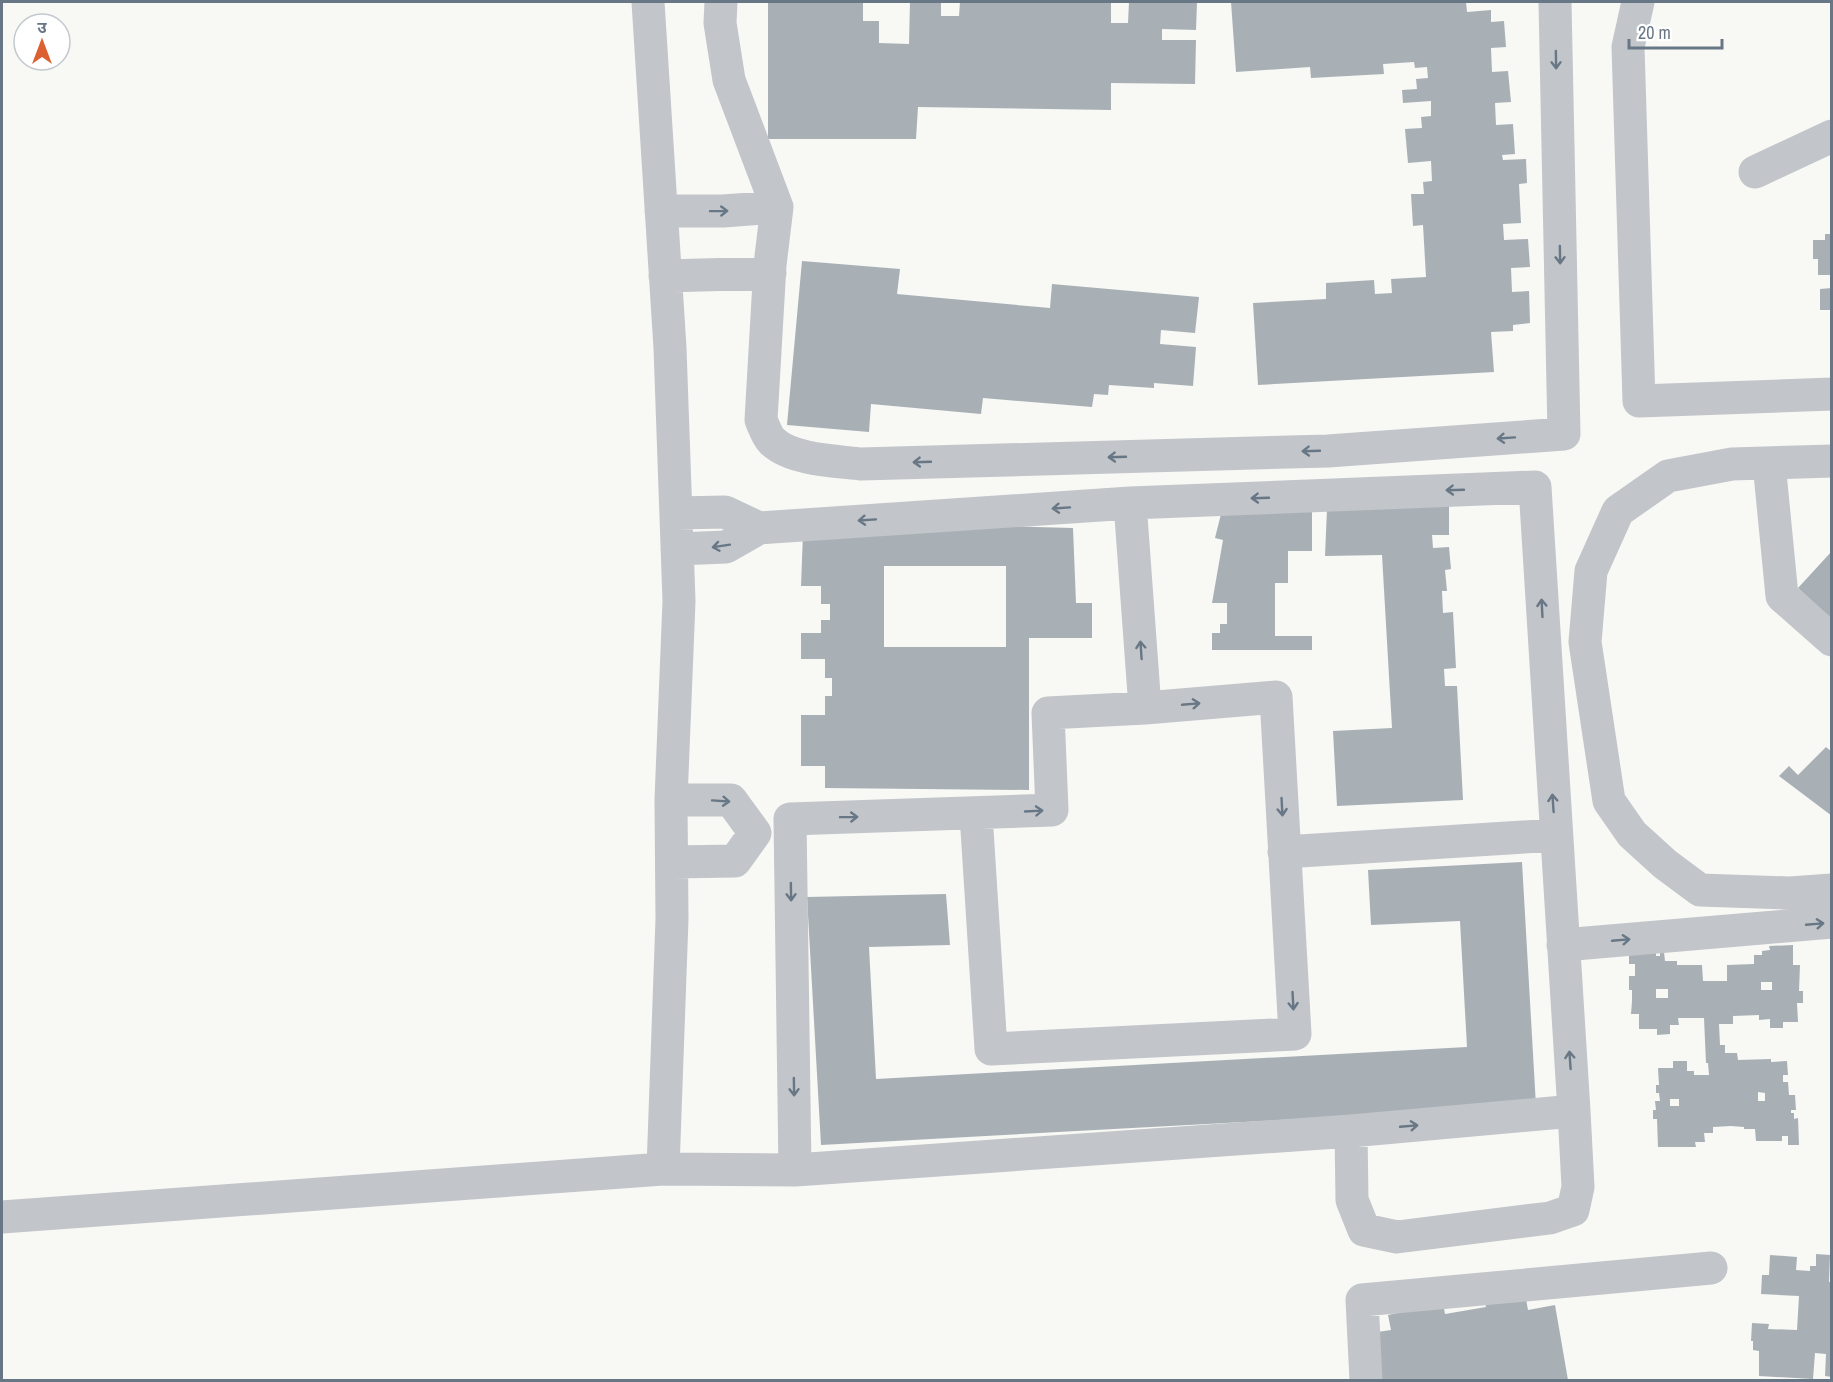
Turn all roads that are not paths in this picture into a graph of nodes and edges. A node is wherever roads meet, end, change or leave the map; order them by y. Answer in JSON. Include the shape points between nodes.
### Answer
{"nodes":[{"id":1,"x":648,"y":2,"type":"edge"},
{"id":2,"x":721,"y":2,"type":"edge"},
{"id":3,"x":1555,"y":2,"type":"edge"},
{"id":4,"x":1638,"y":2,"type":"edge"},
{"id":5,"x":1832,"y":136,"type":"edge"},
{"id":6,"x":1755,"y":172,"type":"dead end"},
{"id":7,"x":777,"y":207,"type":"junction"},
{"id":8,"x":661,"y":211,"type":"junction"},
{"id":9,"x":770,"y":273,"type":"junction"},
{"id":10,"x":665,"y":276,"type":"junction"},
{"id":11,"x":1832,"y":394,"type":"edge"},
{"id":12,"x":1832,"y":461,"type":"edge"},
{"id":13,"x":1769,"y":463,"type":"junction"},
{"id":14,"x":1130,"y":503,"type":"junction"},
{"id":15,"x":676,"y":513,"type":"junction"},
{"id":16,"x":759,"y":528,"type":"junction"},
{"id":17,"x":677,"y":549,"type":"junction"},
{"id":18,"x":1832,"y":640,"type":"edge"},
{"id":19,"x":1145,"y":708,"type":"junction"},
{"id":20,"x":671,"y":800,"type":"junction"},
{"id":21,"x":976,"y":814,"type":"junction"},
{"id":22,"x":755,"y":833,"type":"junction"},
{"id":23,"x":790,"y":833,"type":"junction"},
{"id":24,"x":1556,"y":835,"type":"junction"},
{"id":25,"x":1284,"y":852,"type":"junction"},
{"id":26,"x":672,"y":862,"type":"junction"},
{"id":27,"x":1832,"y":890,"type":"edge"},
{"id":28,"x":1832,"y":922,"type":"edge"},
{"id":29,"x":1563,"y":945,"type":"junction"},
{"id":30,"x":1574,"y":1111,"type":"junction"},
{"id":31,"x":1351,"y":1131,"type":"junction"},
{"id":32,"x":663,"y":1169,"type":"junction"},
{"id":33,"x":795,"y":1170,"type":"junction"},
{"id":34,"x":2,"y":1217,"type":"edge"},
{"id":35,"x":1711,"y":1268,"type":"dead end"},
{"id":36,"x":1366,"y":1380,"type":"edge"}],
"edges":[{"from":1,"to":8,"type":"street"},
{"from":2,"to":7,"type":"street","via":[[720,23],[729,80]]},
{"from":3,"to":9,"type":"street","one_way":true,"via":[[1564,434],[1317,451],[861,464],[808,456],[784,450],[771,440],[761,420]]},
{"from":4,"to":11,"type":"street","via":[[1628,47],[1639,401]]},
{"from":5,"to":6,"type":"street"},
{"from":8,"to":7,"type":"street","one_way":true},
{"from":7,"to":9,"type":"street"},
{"from":8,"to":10,"type":"street"},
{"from":9,"to":10,"type":"street"},
{"from":10,"to":15,"type":"street"},
{"from":12,"to":13,"type":"street"},
{"from":13,"to":18,"type":"street","via":[[1782,596]]},
{"from":13,"to":27,"type":"street","via":[[1732,464],[1668,476],[1617,511],[1591,571],[1585,642],[1609,801],[1632,834],[1701,890]]},
{"from":14,"to":16,"type":"street","one_way":true},
{"from":19,"to":14,"type":"street","one_way":true},
{"from":24,"to":14,"type":"street","one_way":true,"via":[[1534,486]]},
{"from":15,"to":16,"type":"street","via":[[725,512]]},
{"from":15,"to":17,"type":"street"},
{"from":16,"to":17,"type":"street","one_way":true,"via":[[726,547]]},
{"from":17,"to":20,"type":"street","via":[[679,601]]},
{"from":21,"to":19,"type":"street","one_way":true,"via":[[1052,810],[1048,713]]},
{"from":19,"to":25,"type":"street","one_way":true,"via":[[1276,697]]},
{"from":20,"to":22,"type":"street","one_way":true,"via":[[730,800]]},
{"from":20,"to":26,"type":"street"},
{"from":23,"to":21,"type":"street","one_way":true,"via":[[790,819]]},
{"from":25,"to":21,"type":"street","one_way":true,"via":[[1295,1034],[991,1049]]},
{"from":22,"to":23,"type":"street"},
{"from":22,"to":26,"type":"street","via":[[735,861]]},
{"from":23,"to":33,"type":"street","one_way":true},
{"from":24,"to":25,"type":"street"},
{"from":24,"to":29,"type":"street"},
{"from":26,"to":32,"type":"street"},
{"from":29,"to":28,"type":"street","one_way":true},
{"from":30,"to":29,"type":"street","one_way":true},
{"from":31,"to":30,"type":"street","one_way":true},
{"from":30,"to":31,"type":"street","via":[[1578,1187],[1573,1210],[1550,1218],[1397,1237],[1365,1230],[1352,1200]]},
{"from":31,"to":33,"type":"street"},
{"from":32,"to":33,"type":"street"},
{"from":32,"to":34,"type":"street"},
{"from":35,"to":36,"type":"street","via":[[1362,1300]]}]}
